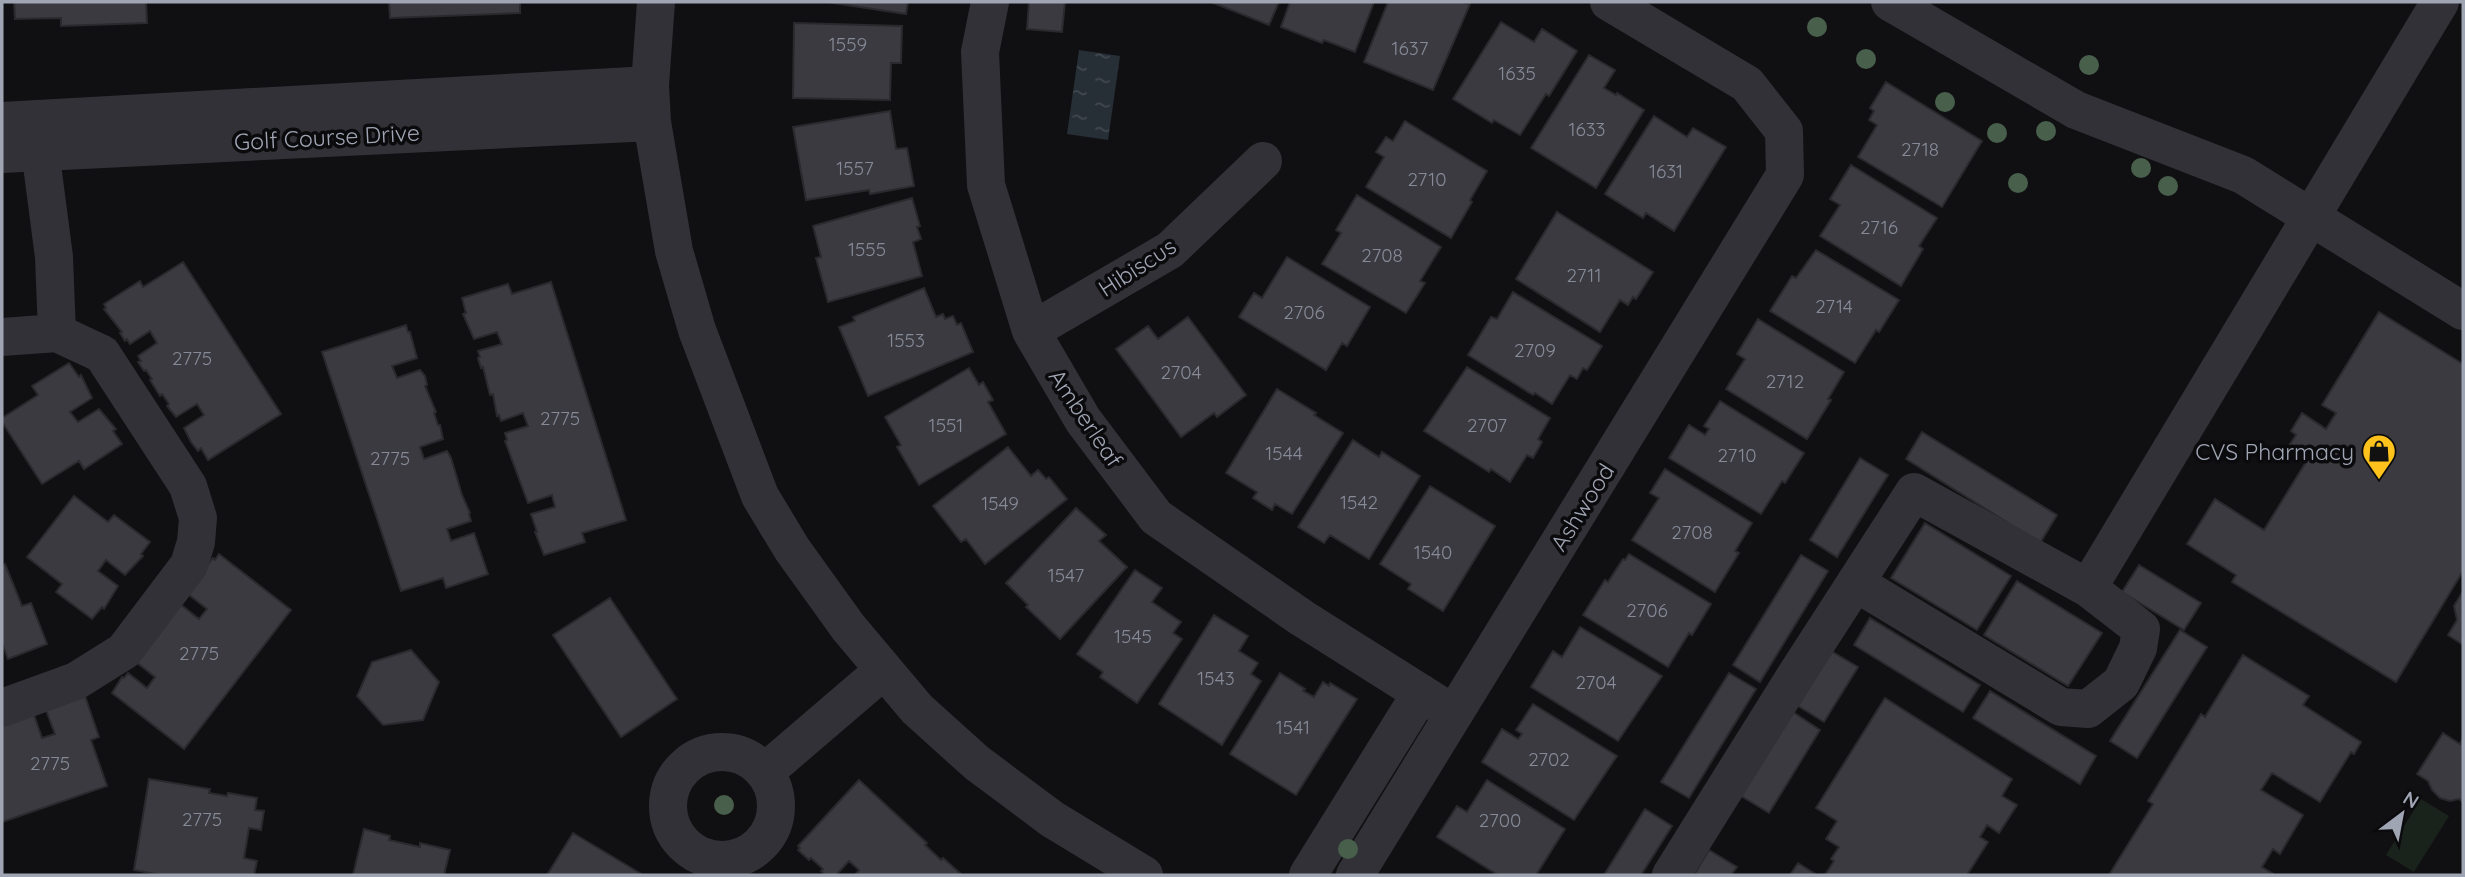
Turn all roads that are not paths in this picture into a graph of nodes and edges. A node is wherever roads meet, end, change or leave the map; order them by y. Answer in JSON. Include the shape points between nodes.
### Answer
{"nodes":[{"id":1,"x":656,"y":2,"type":"edge"},
{"id":2,"x":990,"y":2,"type":"edge"},
{"id":3,"x":1609,"y":2,"type":"edge"},
{"id":4,"x":1889,"y":2,"type":"edge"},
{"id":5,"x":2440,"y":2,"type":"edge"},
{"id":6,"x":651,"y":103,"type":"junction"},
{"id":7,"x":27,"y":130,"type":"edge"},
{"id":8,"x":2,"y":154,"type":"edge"},
{"id":9,"x":1263,"y":161,"type":"dead end"},
{"id":10,"x":2311,"y":217,"type":"junction"},
{"id":11,"x":2463,"y":311,"type":"edge"},
{"id":12,"x":1031,"y":331,"type":"junction"},
{"id":13,"x":57,"y":333,"type":"junction"},
{"id":14,"x":2,"y":337,"type":"edge"},
{"id":15,"x":1856,"y":583,"type":"junction"},
{"id":16,"x":2088,"y":589,"type":"junction"},
{"id":17,"x":884,"y":670,"type":"junction"},
{"id":18,"x":1421,"y":694,"type":"junction"},
{"id":19,"x":2,"y":708,"type":"edge"},
{"id":20,"x":1454,"y":714,"type":"junction"},
{"id":21,"x":765,"y":772,"type":"junction"},
{"id":22,"x":698,"y":866,"type":"edge"},
{"id":23,"x":1144,"y":875,"type":"edge"},
{"id":24,"x":1308,"y":875,"type":"edge"},
{"id":25,"x":1355,"y":875,"type":"edge"},
{"id":26,"x":1671,"y":875,"type":"edge"}],
"edges":[{"from":1,"to":6,"type":"street"},
{"from":2,"to":12,"type":"street","name":"Amberleaf","via":[[980,52],[986,185]]},
{"from":3,"to":20,"type":"street","name":"Ashwood","via":[[1747,84],[1784,131],[1786,175]]},
{"from":4,"to":10,"type":"street","via":[[2076,110],[2243,175]]},
{"from":5,"to":10,"type":"street"},
{"from":6,"to":7,"type":"street","name":"Golf Course Drive"},
{"from":6,"to":17,"type":"street","via":[[674,251],[687,299],[760,496],[792,549]]},
{"from":7,"to":8,"type":"street","name":"Golf Course Drive"},
{"from":7,"to":13,"type":"street","via":[[54,257]]},
{"from":9,"to":12,"type":"street","name":"Hibiscus","via":[[1170,250]]},
{"from":10,"to":11,"type":"street"},
{"from":10,"to":16,"type":"street"},
{"from":12,"to":18,"type":"street","name":"Amberleaf","via":[[1083,420],[1156,517]]},
{"from":13,"to":14,"type":"street"},
{"from":13,"to":19,"type":"street","via":[[102,354],[188,486],[198,518],[196,542],[189,565],[124,651],[76,681]]},
{"from":15,"to":16,"type":"street","via":[[1914,492]]},
{"from":15,"to":16,"type":"street","via":[[2061,706],[2088,709],[2121,683],[2138,648],[2141,629]]},
{"from":15,"to":26,"type":"street"},
{"from":17,"to":21,"type":"street"},
{"from":17,"to":23,"type":"street","via":[[917,709],[977,763],[1052,819]]},
{"from":18,"to":20,"type":"street","name":"Amberleaf"},
{"from":18,"to":24,"type":"street"},
{"from":20,"to":25,"type":"street","name":"Ashwood"},
{"from":21,"to":22,"type":"street","via":[[777,804],[767,838],[739,859]]},
{"from":21,"to":22,"type":"street","via":[[751,760],[724,752],[698,757],[682,768],[667,802],[669,820]]}]}
